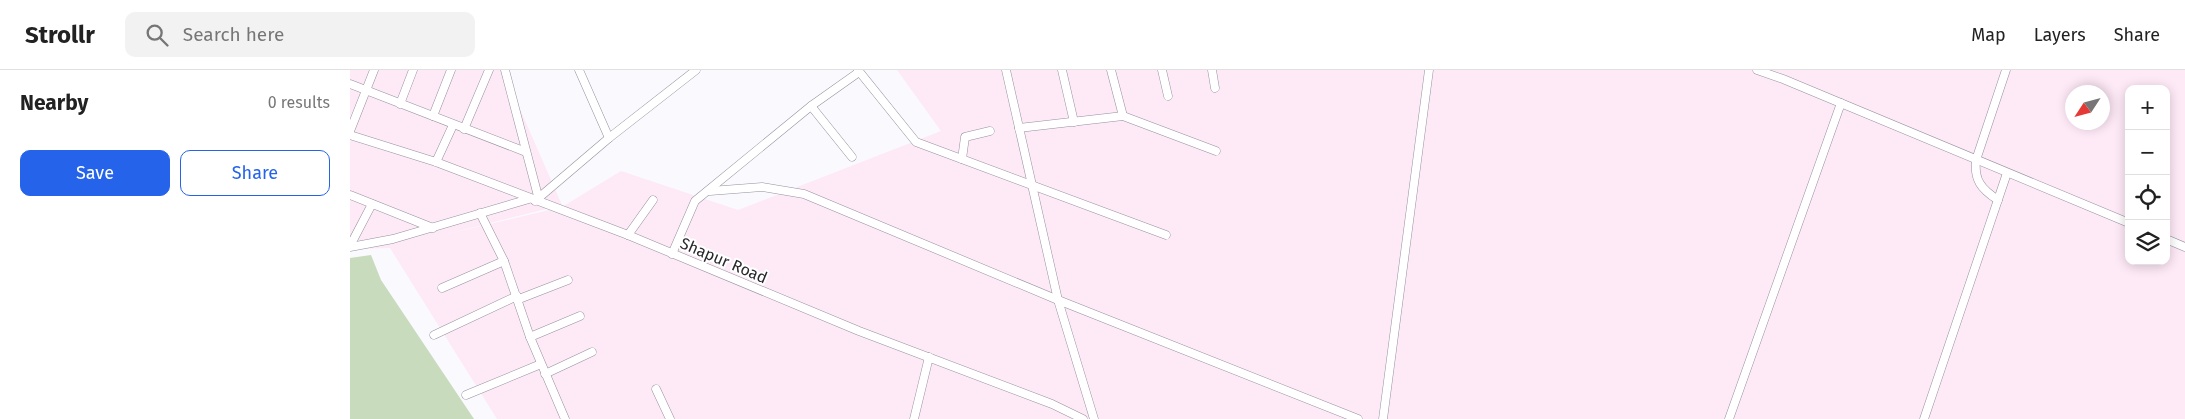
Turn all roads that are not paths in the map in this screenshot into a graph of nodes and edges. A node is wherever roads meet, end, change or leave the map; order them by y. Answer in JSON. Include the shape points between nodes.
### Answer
{"nodes":[{"id":1,"x":374,"y":70,"type":"edge"},
{"id":2,"x":413,"y":70,"type":"edge"},
{"id":3,"x":451,"y":70,"type":"edge"},
{"id":4,"x":489,"y":70,"type":"edge"},
{"id":5,"x":505,"y":70,"type":"edge"},
{"id":6,"x":579,"y":70,"type":"edge"},
{"id":7,"x":696,"y":70,"type":"edge"},
{"id":8,"x":1006,"y":70,"type":"edge"},
{"id":9,"x":1062,"y":70,"type":"edge"},
{"id":10,"x":1112,"y":70,"type":"edge"},
{"id":11,"x":1162,"y":70,"type":"edge"},
{"id":12,"x":1212,"y":70,"type":"edge"},
{"id":13,"x":1429,"y":70,"type":"edge"},
{"id":14,"x":1757,"y":70,"type":"edge"},
{"id":15,"x":2006,"y":70,"type":"edge"},
{"id":16,"x":858,"y":71,"type":"edge"},
{"id":17,"x":350,"y":84,"type":"edge"},
{"id":18,"x":1215,"y":88,"type":"dead end"},
{"id":19,"x":366,"y":91,"type":"junction"},
{"id":20,"x":1168,"y":96,"type":"dead end"},
{"id":21,"x":1840,"y":103,"type":"junction"},
{"id":22,"x":400,"y":104,"type":"junction"},
{"id":23,"x":811,"y":106,"type":"junction"},
{"id":24,"x":433,"y":116,"type":"junction"},
{"id":25,"x":1123,"y":116,"type":"junction"},
{"id":26,"x":1074,"y":122,"type":"junction"},
{"id":27,"x":453,"y":125,"type":"junction"},
{"id":28,"x":1019,"y":128,"type":"junction"},
{"id":29,"x":464,"y":129,"type":"junction"},
{"id":30,"x":350,"y":131,"type":"edge"},
{"id":31,"x":990,"y":131,"type":"dead end"},
{"id":32,"x":350,"y":135,"type":"edge"},
{"id":33,"x":609,"y":138,"type":"junction"},
{"id":34,"x":1216,"y":151,"type":"dead end"},
{"id":35,"x":526,"y":152,"type":"junction"},
{"id":36,"x":852,"y":157,"type":"dead end"},
{"id":37,"x":962,"y":159,"type":"junction"},
{"id":38,"x":1976,"y":160,"type":"junction"},
{"id":39,"x":436,"y":162,"type":"junction"},
{"id":40,"x":2007,"y":173,"type":"junction"},
{"id":41,"x":1032,"y":185,"type":"junction"},
{"id":42,"x":710,"y":191,"type":"junction"},
{"id":43,"x":350,"y":195,"type":"edge"},
{"id":44,"x":534,"y":199,"type":"junction"},
{"id":45,"x":653,"y":200,"type":"dead end"},
{"id":46,"x":1998,"y":200,"type":"junction"},
{"id":47,"x":372,"y":204,"type":"junction"},
{"id":48,"x":480,"y":213,"type":"junction"},
{"id":49,"x":2125,"y":221,"type":"edge"},
{"id":50,"x":433,"y":228,"type":"junction"},
{"id":51,"x":628,"y":235,"type":"junction"},
{"id":52,"x":1166,"y":235,"type":"dead end"},
{"id":53,"x":2170,"y":241,"type":"edge"},
{"id":54,"x":350,"y":246,"type":"edge"},
{"id":55,"x":2185,"y":247,"type":"edge"},
{"id":56,"x":672,"y":254,"type":"junction"},
{"id":57,"x":504,"y":261,"type":"junction"},
{"id":58,"x":568,"y":280,"type":"dead end"},
{"id":59,"x":442,"y":288,"type":"dead end"},
{"id":60,"x":518,"y":298,"type":"junction"},
{"id":61,"x":1058,"y":300,"type":"junction"},
{"id":62,"x":580,"y":316,"type":"dead end"},
{"id":63,"x":434,"y":335,"type":"dead end"},
{"id":64,"x":530,"y":336,"type":"junction"},
{"id":65,"x":592,"y":352,"type":"dead end"},
{"id":66,"x":929,"y":357,"type":"junction"},
{"id":67,"x":541,"y":364,"type":"junction"},
{"id":68,"x":545,"y":374,"type":"junction"},
{"id":69,"x":656,"y":389,"type":"dead end"},
{"id":70,"x":466,"y":395,"type":"dead end"},
{"id":71,"x":565,"y":419,"type":"edge"},
{"id":72,"x":670,"y":419,"type":"edge"},
{"id":73,"x":914,"y":419,"type":"edge"},
{"id":74,"x":1084,"y":419,"type":"edge"},
{"id":75,"x":1094,"y":419,"type":"edge"},
{"id":76,"x":1358,"y":419,"type":"edge"},
{"id":77,"x":1383,"y":419,"type":"edge"},
{"id":78,"x":1729,"y":419,"type":"edge"},
{"id":79,"x":1924,"y":419,"type":"edge"}],
"edges":[{"from":1,"to":19,"type":"street"},
{"from":2,"to":22,"type":"street"},
{"from":3,"to":24,"type":"street"},
{"from":4,"to":29,"type":"street"},
{"from":5,"to":35,"type":"street"},
{"from":6,"to":33,"type":"street"},
{"from":7,"to":33,"type":"street"},
{"from":8,"to":28,"type":"street"},
{"from":9,"to":26,"type":"street"},
{"from":10,"to":25,"type":"street"},
{"from":11,"to":20,"type":"street"},
{"from":12,"to":18,"type":"street"},
{"from":13,"to":77,"type":"street"},
{"from":14,"to":21,"type":"street"},
{"from":15,"to":38,"type":"street"},
{"from":16,"to":23,"type":"street"},
{"from":16,"to":37,"type":"street","via":[[916,142]]},
{"from":17,"to":19,"type":"street"},
{"from":19,"to":22,"type":"street"},
{"from":19,"to":30,"type":"street"},
{"from":21,"to":38,"type":"street"},
{"from":21,"to":78,"type":"street"},
{"from":22,"to":24,"type":"street"},
{"from":23,"to":36,"type":"street"},
{"from":23,"to":42,"type":"street"},
{"from":24,"to":27,"type":"street"},
{"from":25,"to":26,"type":"street"},
{"from":25,"to":34,"type":"street"},
{"from":26,"to":28,"type":"street"},
{"from":27,"to":29,"type":"street"},
{"from":27,"to":39,"type":"street"},
{"from":28,"to":41,"type":"street"},
{"from":29,"to":35,"type":"street"},
{"from":31,"to":37,"type":"street","via":[[965,137]]},
{"from":32,"to":39,"type":"street","name":"Shapur Road"},
{"from":33,"to":44,"type":"street"},
{"from":35,"to":44,"type":"street"},
{"from":37,"to":41,"type":"street"},
{"from":38,"to":40,"type":"street"},
{"from":38,"to":46,"type":"street","via":[[1976,180]]},
{"from":39,"to":44,"type":"street","name":"Shapur Road"},
{"from":40,"to":46,"type":"street"},
{"from":40,"to":49,"type":"street"},
{"from":41,"to":52,"type":"street"},
{"from":41,"to":61,"type":"street"},
{"from":42,"to":56,"type":"street","via":[[694,201]]},
{"from":42,"to":61,"type":"street","via":[[762,187],[804,194]]},
{"from":43,"to":47,"type":"street"},
{"from":44,"to":48,"type":"street"},
{"from":44,"to":51,"type":"street","name":"Shapur Road"},
{"from":45,"to":51,"type":"street"},
{"from":46,"to":79,"type":"street"},
{"from":47,"to":50,"type":"street"},
{"from":47,"to":54,"type":"street"},
{"from":48,"to":50,"type":"street"},
{"from":48,"to":57,"type":"street"},
{"from":50,"to":54,"type":"street"},
{"from":51,"to":56,"type":"street","name":"Shapur Road"},
{"from":53,"to":55,"type":"street"},
{"from":56,"to":66,"type":"street","name":"Shapur Road"},
{"from":57,"to":59,"type":"street"},
{"from":57,"to":60,"type":"street"},
{"from":58,"to":60,"type":"street"},
{"from":60,"to":63,"type":"street"},
{"from":60,"to":64,"type":"street"},
{"from":61,"to":75,"type":"street"},
{"from":61,"to":76,"type":"street"},
{"from":62,"to":64,"type":"street"},
{"from":64,"to":67,"type":"street"},
{"from":65,"to":68,"type":"street"},
{"from":66,"to":73,"type":"street"},
{"from":66,"to":74,"type":"street","name":"Shapur Road"},
{"from":67,"to":68,"type":"street"},
{"from":67,"to":70,"type":"street"},
{"from":68,"to":71,"type":"street"},
{"from":69,"to":72,"type":"street"}]}
